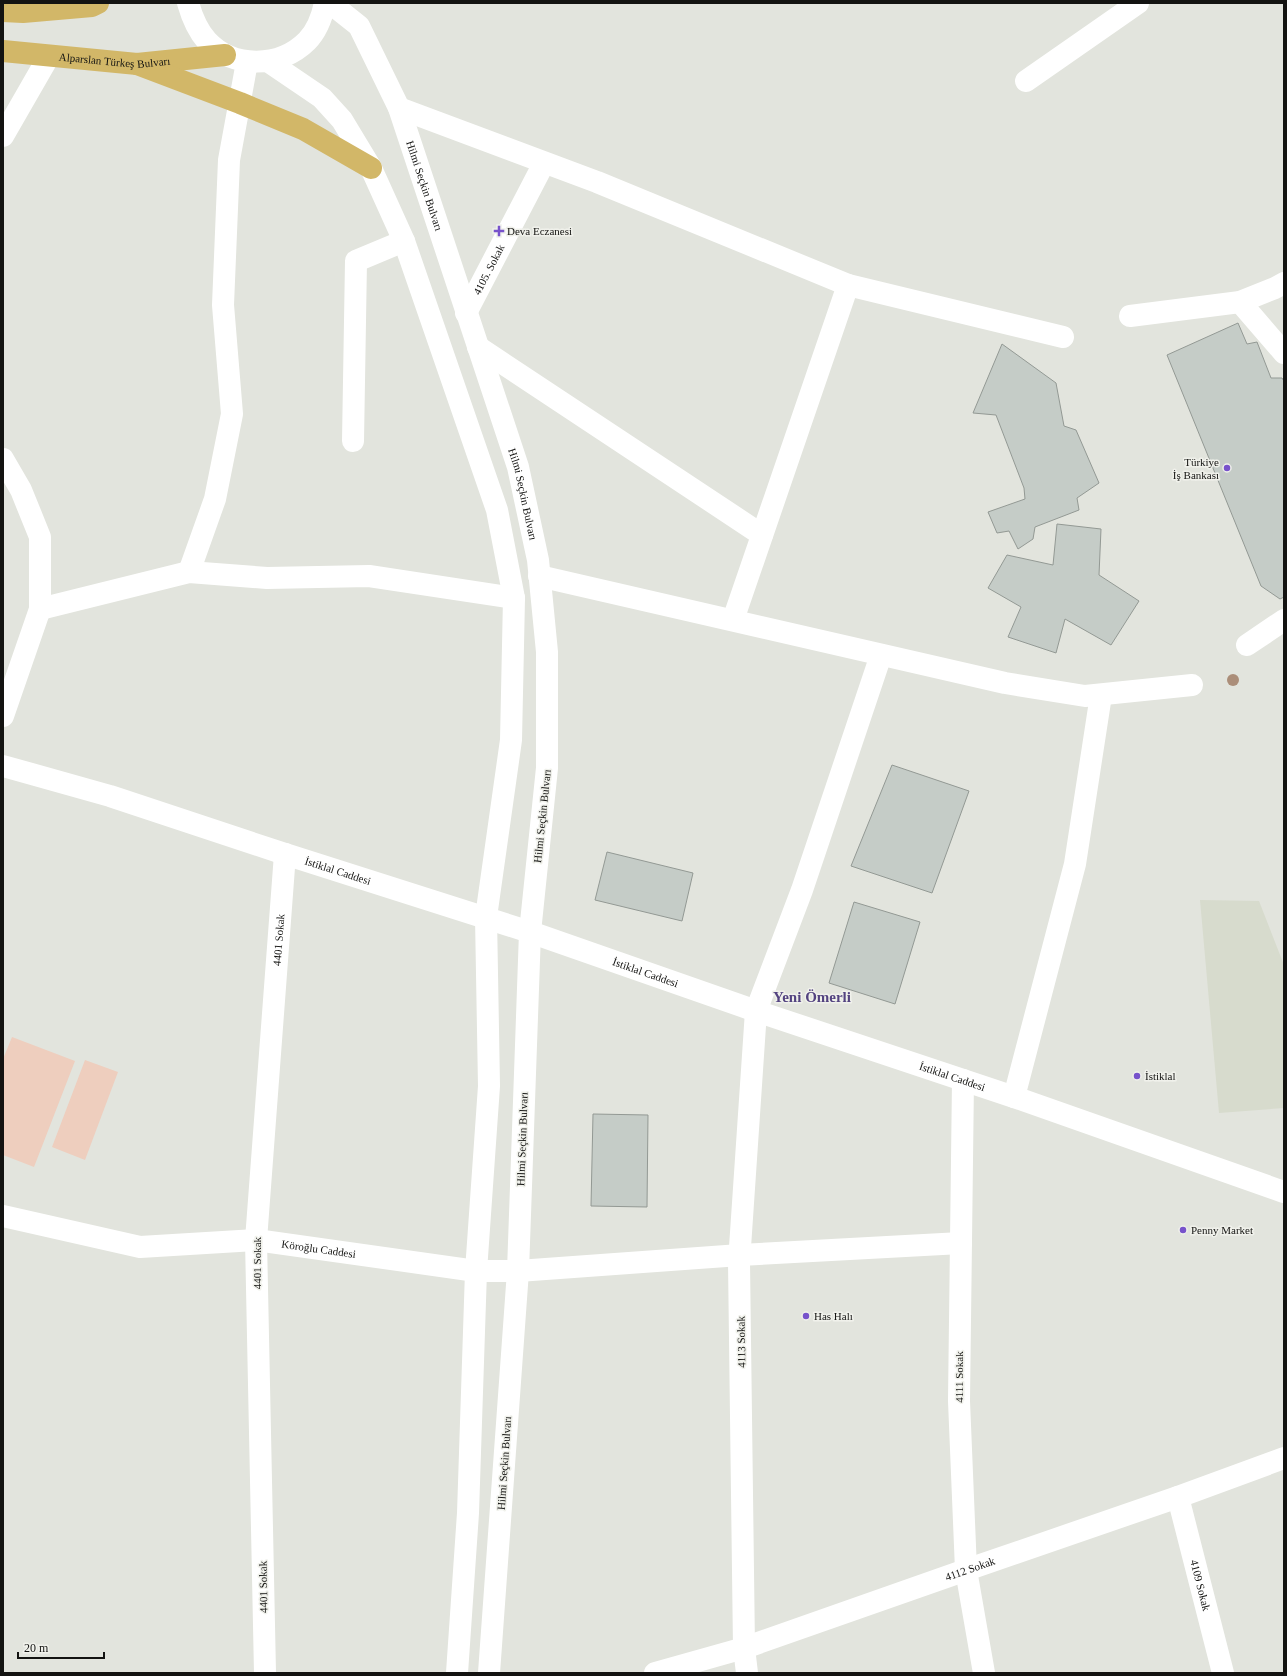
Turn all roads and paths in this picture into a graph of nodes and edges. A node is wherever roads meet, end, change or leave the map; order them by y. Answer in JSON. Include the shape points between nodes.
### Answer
{"nodes":[{"id":1,"x":98,"y":3,"type":"edge"},
{"id":2,"x":188,"y":3,"type":"edge"},
{"id":3,"x":325,"y":3,"type":"edge"},
{"id":4,"x":330,"y":3,"type":"edge"},
{"id":5,"x":1138,"y":3,"type":"edge"},
{"id":6,"x":3,"y":11,"type":"edge"},
{"id":7,"x":3,"y":51,"type":"edge"},
{"id":8,"x":225,"y":55,"type":"junction"},
{"id":9,"x":49,"y":56,"type":"junction"},
{"id":10,"x":247,"y":62,"type":"junction"},
{"id":11,"x":269,"y":62,"type":"junction"},
{"id":12,"x":137,"y":64,"type":"junction"},
{"id":13,"x":1026,"y":81,"type":"dead end"},
{"id":14,"x":240,"y":102,"type":"junction"},
{"id":15,"x":399,"y":108,"type":"junction"},
{"id":16,"x":3,"y":136,"type":"edge"},
{"id":17,"x":544,"y":163,"type":"junction"},
{"id":18,"x":371,"y":168,"type":"junction"},
{"id":19,"x":404,"y":241,"type":"junction"},
{"id":20,"x":1284,"y":283,"type":"edge"},
{"id":21,"x":848,"y":285,"type":"junction"},
{"id":22,"x":1240,"y":302,"type":"junction"},
{"id":23,"x":466,"y":313,"type":"junction"},
{"id":24,"x":1130,"y":316,"type":"dead end"},
{"id":25,"x":1063,"y":337,"type":"dead end"},
{"id":26,"x":478,"y":347,"type":"junction"},
{"id":27,"x":1284,"y":353,"type":"edge"},
{"id":28,"x":353,"y":441,"type":"dead end"},
{"id":29,"x":3,"y":459,"type":"edge"},
{"id":30,"x":762,"y":535,"type":"junction"},
{"id":31,"x":189,"y":572,"type":"junction"},
{"id":32,"x":539,"y":576,"type":"junction"},
{"id":33,"x":514,"y":598,"type":"junction"},
{"id":34,"x":40,"y":609,"type":"junction"},
{"id":35,"x":733,"y":620,"type":"junction"},
{"id":36,"x":1284,"y":620,"type":"edge"},
{"id":37,"x":1247,"y":645,"type":"dead end"},
{"id":38,"x":881,"y":655,"type":"junction"},
{"id":39,"x":1192,"y":685,"type":"dead end"},
{"id":40,"x":1101,"y":695,"type":"junction"},
{"id":41,"x":3,"y":716,"type":"edge"},
{"id":42,"x":3,"y":766,"type":"edge"},
{"id":43,"x":285,"y":854,"type":"junction"},
{"id":44,"x":486,"y":917,"type":"junction"},
{"id":45,"x":530,"y":932,"type":"junction"},
{"id":46,"x":756,"y":1011,"type":"junction"},
{"id":47,"x":963,"y":1080,"type":"junction"},
{"id":48,"x":1014,"y":1097,"type":"junction"},
{"id":49,"x":1284,"y":1192,"type":"edge"},
{"id":50,"x":3,"y":1216,"type":"edge"},
{"id":51,"x":256,"y":1240,"type":"junction"},
{"id":52,"x":961,"y":1243,"type":"junction"},
{"id":53,"x":740,"y":1255,"type":"junction"},
{"id":54,"x":476,"y":1271,"type":"junction"},
{"id":55,"x":518,"y":1271,"type":"junction"},
{"id":56,"x":1284,"y":1458,"type":"edge"},
{"id":57,"x":1178,"y":1497,"type":"junction"},
{"id":58,"x":966,"y":1570,"type":"junction"},
{"id":59,"x":744,"y":1648,"type":"junction"},
{"id":60,"x":265,"y":1673,"type":"edge"},
{"id":61,"x":457,"y":1673,"type":"edge"},
{"id":62,"x":489,"y":1673,"type":"edge"},
{"id":63,"x":654,"y":1673,"type":"edge"},
{"id":64,"x":747,"y":1673,"type":"edge"},
{"id":65,"x":984,"y":1673,"type":"edge"},
{"id":66,"x":1223,"y":1673,"type":"edge"}],
"edges":[{"from":1,"to":6,"type":"main road","via":[[92,6],[23,12]]},
{"from":2,"to":8,"type":"street","via":[[194,24],[207,42]]},
{"from":3,"to":11,"type":"street","via":[[320,22],[307,41],[290,54]]},
{"from":4,"to":15,"type":"street","name":"Hilmi Seçkin Bulvarı","via":[[360,26]]},
{"from":5,"to":13,"type":"street"},
{"from":7,"to":9,"type":"main road","name":"Alparslan Türkeş Bulvarı"},
{"from":8,"to":10,"type":"street"},
{"from":8,"to":12,"type":"main road","name":"Alparslan Türkeş Bulvarı"},
{"from":9,"to":12,"type":"main road","name":"Alparslan Türkeş Bulvarı"},
{"from":9,"to":16,"type":"street"},
{"from":10,"to":11,"type":"street"},
{"from":10,"to":14,"type":"street"},
{"from":11,"to":18,"type":"street","via":[[322,98],[342,120]]},
{"from":12,"to":14,"type":"main road"},
{"from":14,"to":18,"type":"main road","via":[[303,129]]},
{"from":14,"to":31,"type":"street","via":[[229,160],[223,305],[232,414],[215,499]]},
{"from":15,"to":17,"type":"street"},
{"from":15,"to":23,"type":"street","name":"Hilmi Seçkin Bulvarı"},
{"from":17,"to":21,"type":"street","via":[[597,182]]},
{"from":17,"to":23,"type":"street","name":"4105. Sokak"},
{"from":18,"to":19,"type":"street"},
{"from":19,"to":28,"type":"street","via":[[356,262]]},
{"from":19,"to":33,"type":"street","via":[[497,510]]},
{"from":20,"to":22,"type":"street"},
{"from":21,"to":25,"type":"street"},
{"from":21,"to":30,"type":"street"},
{"from":22,"to":24,"type":"street"},
{"from":22,"to":27,"type":"street"},
{"from":23,"to":26,"type":"street","name":"Hilmi Seçkin Bulvarı"},
{"from":26,"to":30,"type":"street"},
{"from":26,"to":32,"type":"street","name":"Hilmi Seçkin Bulvarı","via":[[518,467],[538,560]]},
{"from":29,"to":34,"type":"street","via":[[21,490],[40,537]]},
{"from":30,"to":35,"type":"street"},
{"from":31,"to":33,"type":"street","via":[[267,578],[369,576]]},
{"from":31,"to":34,"type":"street"},
{"from":32,"to":35,"type":"street"},
{"from":32,"to":45,"type":"street","name":"Hilmi Seçkin Bulvarı","via":[[547,652],[548,768]]},
{"from":33,"to":44,"type":"street","via":[[512,740]]},
{"from":34,"to":41,"type":"street"},
{"from":35,"to":38,"type":"street"},
{"from":36,"to":37,"type":"street"},
{"from":38,"to":40,"type":"street","via":[[1005,683],[1085,696]]},
{"from":38,"to":46,"type":"street","name":"4113 Sokak","via":[[802,890]]},
{"from":39,"to":40,"type":"street"},
{"from":40,"to":48,"type":"street","via":[[1075,864]]},
{"from":42,"to":43,"type":"street","name":"İstiklal Caddesi","via":[[110,796]]},
{"from":43,"to":44,"type":"street","name":"İstiklal Caddesi"},
{"from":43,"to":51,"type":"street","name":"4401 Sokak"},
{"from":44,"to":45,"type":"street","name":"İstiklal Caddesi"},
{"from":44,"to":54,"type":"street","via":[[490,1086]]},
{"from":45,"to":46,"type":"street","name":"İstiklal Caddesi"},
{"from":45,"to":55,"type":"street","name":"Hilmi Seçkin Bulvarı"},
{"from":46,"to":47,"type":"street","name":"İstiklal Caddesi"},
{"from":46,"to":53,"type":"street","name":"4113 Sokak"},
{"from":47,"to":48,"type":"street","name":"İstiklal Caddesi"},
{"from":47,"to":52,"type":"street","name":"4111 Sokak"},
{"from":48,"to":49,"type":"street","name":"İstiklal Caddesi"},
{"from":50,"to":51,"type":"street","name":"Köroğlu Caddesi","via":[[140,1247]]},
{"from":51,"to":54,"type":"street","name":"Köroğlu Caddesi"},
{"from":51,"to":60,"type":"street","name":"4401 Sokak"},
{"from":52,"to":53,"type":"street","name":"Köroğlu Caddesi"},
{"from":52,"to":58,"type":"street","name":"4111 Sokak","via":[[959,1401]]},
{"from":53,"to":55,"type":"street","name":"Köroğlu Caddesi"},
{"from":53,"to":59,"type":"street","name":"4113 Sokak"},
{"from":54,"to":55,"type":"street","name":"Köroğlu Caddesi"},
{"from":54,"to":61,"type":"street","via":[[468,1513]]},
{"from":55,"to":62,"type":"street","name":"Hilmi Seçkin Bulvarı"},
{"from":56,"to":57,"type":"street","name":"4112 Sokak"},
{"from":57,"to":58,"type":"street","name":"4112 Sokak"},
{"from":57,"to":66,"type":"street","name":"4109 Sokak"},
{"from":58,"to":59,"type":"street","name":"4112 Sokak"},
{"from":58,"to":65,"type":"street","name":"4111 Sokak"},
{"from":59,"to":63,"type":"street","name":"4112 Sokak"},
{"from":59,"to":64,"type":"street","name":"4113 Sokak"}]}
